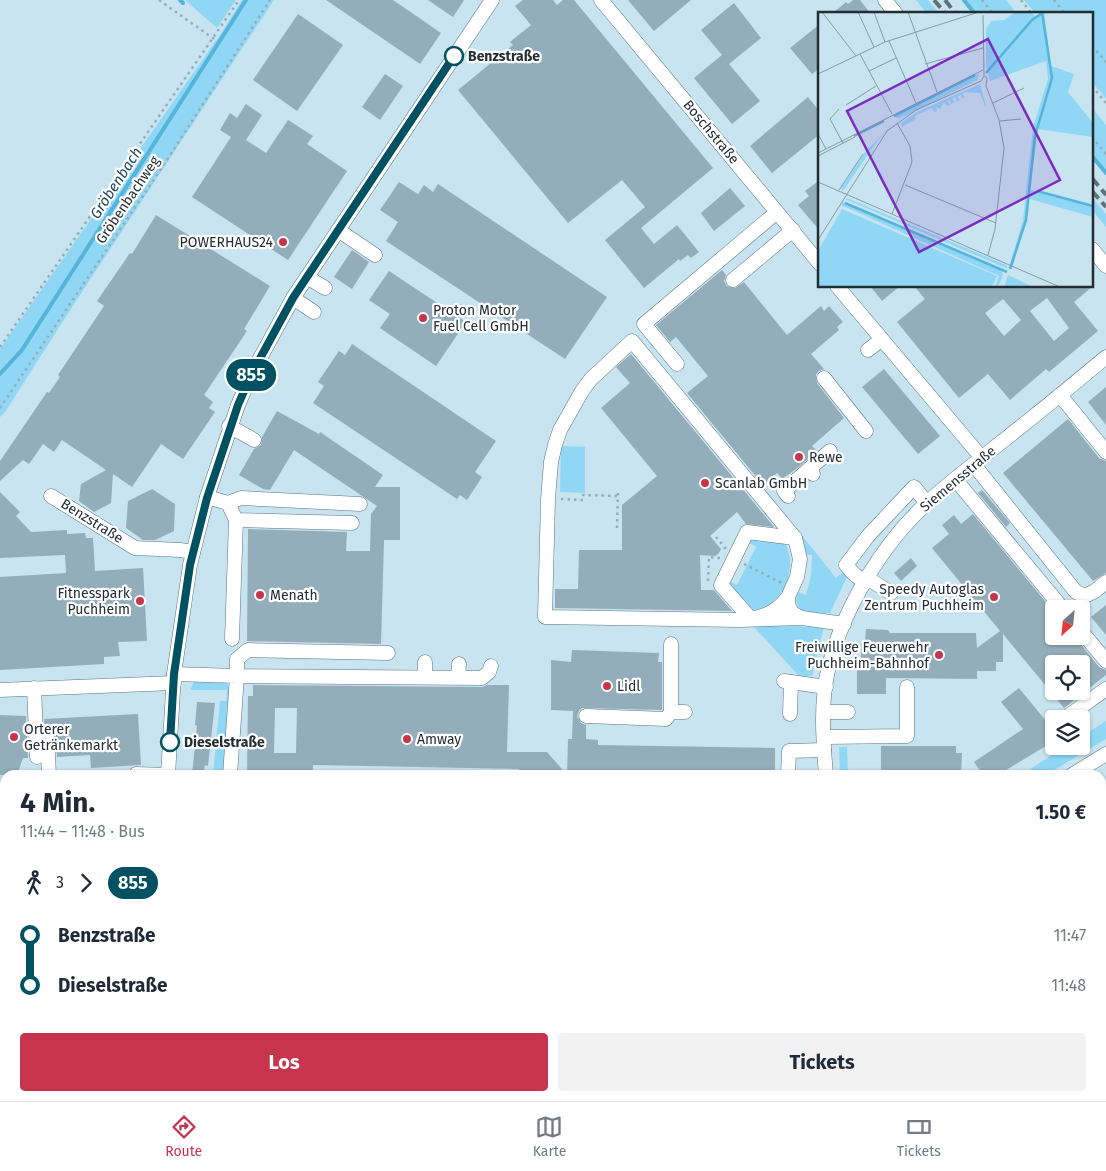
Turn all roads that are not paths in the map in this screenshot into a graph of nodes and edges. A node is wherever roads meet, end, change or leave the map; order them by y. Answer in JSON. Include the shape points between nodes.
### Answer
{"nodes":[{"id":1,"x":492,"y":0,"type":"edge"},
{"id":2,"x":601,"y":0,"type":"edge"},
{"id":3,"x":885,"y":0,"type":"edge"},
{"id":4,"x":894,"y":12,"type":"edge"},
{"id":5,"x":777,"y":212,"type":"junction"},
{"id":6,"x":338,"y":230,"type":"junction"},
{"id":7,"x":793,"y":230,"type":"junction"},
{"id":8,"x":1094,"y":252,"type":"edge"},
{"id":9,"x":375,"y":255,"type":"dead end"},
{"id":10,"x":818,"y":262,"type":"edge"},
{"id":11,"x":1106,"y":266,"type":"edge"},
{"id":12,"x":307,"y":277,"type":"junction"},
{"id":13,"x":733,"y":280,"type":"dead end"},
{"id":14,"x":325,"y":288,"type":"dead end"},
{"id":15,"x":839,"y":288,"type":"edge"},
{"id":16,"x":293,"y":298,"type":"junction"},
{"id":17,"x":314,"y":312,"type":"dead end"},
{"id":18,"x":881,"y":340,"type":"junction"},
{"id":19,"x":868,"y":350,"type":"dead end"},
{"id":20,"x":1106,"y":358,"type":"edge"},
{"id":21,"x":677,"y":364,"type":"dead end"},
{"id":22,"x":252,"y":373,"type":"junction"},
{"id":23,"x":824,"y":378,"type":"dead end"},
{"id":24,"x":265,"y":381,"type":"dead end"},
{"id":25,"x":1060,"y":395,"type":"junction"},
{"id":26,"x":230,"y":426,"type":"junction"},
{"id":27,"x":866,"y":431,"type":"dead end"},
{"id":28,"x":254,"y":440,"type":"dead end"},
{"id":29,"x":830,"y":451,"type":"dead end"},
{"id":30,"x":1106,"y":452,"type":"edge"},
{"id":31,"x":978,"y":461,"type":"junction"},
{"id":32,"x":956,"y":479,"type":"junction"},
{"id":33,"x":51,"y":496,"type":"dead end"},
{"id":34,"x":788,"y":496,"type":"dead end"},
{"id":35,"x":207,"y":498,"type":"junction"},
{"id":36,"x":228,"y":503,"type":"junction"},
{"id":37,"x":926,"y":503,"type":"junction"},
{"id":38,"x":360,"y":504,"type":"dead end"},
{"id":39,"x":236,"y":520,"type":"junction"},
{"id":40,"x":352,"y":523,"type":"dead end"},
{"id":41,"x":795,"y":538,"type":"junction"},
{"id":42,"x":193,"y":552,"type":"junction"},
{"id":43,"x":866,"y":580,"type":"junction"},
{"id":44,"x":1106,"y":582,"type":"edge"},
{"id":45,"x":891,"y":593,"type":"dead end"},
{"id":46,"x":788,"y":597,"type":"junction"},
{"id":47,"x":1056,"y":600,"type":"edge"},
{"id":48,"x":802,"y":618,"type":"junction"},
{"id":49,"x":751,"y":619,"type":"junction"},
{"id":50,"x":844,"y":624,"type":"junction"},
{"id":51,"x":232,"y":639,"type":"dead end"},
{"id":52,"x":1090,"y":642,"type":"edge"},
{"id":53,"x":671,"y":644,"type":"dead end"},
{"id":54,"x":388,"y":653,"type":"dead end"},
{"id":55,"x":1106,"y":661,"type":"edge"},
{"id":56,"x":491,"y":666,"type":"dead end"},
{"id":57,"x":237,"y":676,"type":"junction"},
{"id":58,"x":174,"y":678,"type":"junction"},
{"id":59,"x":671,"y":678,"type":"junction"},
{"id":60,"x":686,"y":678,"type":"dead end"},
{"id":61,"x":826,"y":686,"type":"junction"},
{"id":62,"x":908,"y":687,"type":"dead end"},
{"id":63,"x":34,"y":688,"type":"junction"},
{"id":64,"x":1106,"y":689,"type":"edge"},
{"id":65,"x":0,"y":690,"type":"edge"},
{"id":66,"x":1077,"y":710,"type":"edge"},
{"id":67,"x":824,"y":712,"type":"junction"},
{"id":68,"x":848,"y":712,"type":"dead end"},
{"id":69,"x":790,"y":714,"type":"dead end"},
{"id":70,"x":586,"y":716,"type":"dead end"},
{"id":71,"x":47,"y":736,"type":"dead end"},
{"id":72,"x":824,"y":743,"type":"junction"},
{"id":73,"x":1106,"y":754,"type":"edge"},
{"id":74,"x":37,"y":757,"type":"dead end"},
{"id":75,"x":49,"y":770,"type":"edge"},
{"id":76,"x":168,"y":770,"type":"edge"},
{"id":77,"x":230,"y":770,"type":"edge"},
{"id":78,"x":788,"y":770,"type":"edge"},
{"id":79,"x":826,"y":770,"type":"edge"},
{"id":80,"x":1080,"y":770,"type":"edge"}],
"edges":[{"from":1,"to":6,"type":"street"},
{"from":2,"to":5,"type":"street","name":"Boschstraße"},
{"from":3,"to":4,"type":"street"},
{"from":5,"to":7,"type":"street","name":"Boschstraße"},
{"from":5,"to":21,"type":"street","via":[[644,324]]},
{"from":6,"to":9,"type":"street"},
{"from":6,"to":12,"type":"street"},
{"from":7,"to":10,"type":"street","name":"Boschstraße","via":[[805,252]]},
{"from":7,"to":13,"type":"street"},
{"from":8,"to":11,"type":"street"},
{"from":12,"to":14,"type":"street"},
{"from":12,"to":16,"type":"street"},
{"from":15,"to":18,"type":"street"},
{"from":16,"to":17,"type":"street"},
{"from":16,"to":22,"type":"street"},
{"from":18,"to":19,"type":"street"},
{"from":18,"to":31,"type":"street"},
{"from":20,"to":25,"type":"street","name":"Siemensstraße"},
{"from":22,"to":24,"type":"street"},
{"from":22,"to":26,"type":"street"},
{"from":23,"to":27,"type":"street"},
{"from":25,"to":30,"type":"street"},
{"from":25,"to":31,"type":"street","name":"Siemensstraße"},
{"from":26,"to":28,"type":"street"},
{"from":26,"to":35,"type":"street"},
{"from":29,"to":34,"type":"street","via":[[811,471],[784,491]]},
{"from":31,"to":32,"type":"street","name":"Siemensstraße"},
{"from":31,"to":44,"type":"street","via":[[1076,592],[1084,596]]},
{"from":32,"to":37,"type":"street","name":"Siemensstraße"},
{"from":32,"to":47,"type":"street"},
{"from":33,"to":42,"type":"street","name":"Benzstraße","via":[[135,548]]},
{"from":35,"to":36,"type":"street"},
{"from":35,"to":42,"type":"street"},
{"from":36,"to":38,"type":"street","via":[[241,498]]},
{"from":36,"to":39,"type":"street"},
{"from":37,"to":43,"type":"street","name":"Siemensstraße","via":[[891,542]]},
{"from":37,"to":43,"type":"street","via":[[914,487],[868,536],[846,565],[855,575]]},
{"from":39,"to":40,"type":"street"},
{"from":39,"to":51,"type":"street"},
{"from":41,"to":46,"type":"street","via":[[800,559]]},
{"from":41,"to":49,"type":"street","via":[[747,532],[721,585]]},
{"from":41,"to":49,"type":"street","via":[[632,341],[582,391],[560,430],[552,453],[545,618]]},
{"from":42,"to":58,"type":"street"},
{"from":43,"to":45,"type":"street"},
{"from":43,"to":50,"type":"street","name":"Siemensstraße"},
{"from":46,"to":48,"type":"street","via":[[792,613]]},
{"from":46,"to":49,"type":"street","via":[[772,612]]},
{"from":48,"to":49,"type":"street"},
{"from":48,"to":50,"type":"street"},
{"from":50,"to":61,"type":"street","name":"Siemensstraße","via":[[829,666]]},
{"from":52,"to":55,"type":"street"},
{"from":53,"to":59,"type":"street"},
{"from":54,"to":57,"type":"street","via":[[248,650],[237,659]]},
{"from":56,"to":57,"type":"street","via":[[490,672],[482,678],[458,671],[425,669]]},
{"from":57,"to":58,"type":"street"},
{"from":57,"to":77,"type":"street"},
{"from":58,"to":63,"type":"street"},
{"from":58,"to":76,"type":"street"},
{"from":59,"to":60,"type":"street"},
{"from":59,"to":70,"type":"street","via":[[678,712],[666,719]]},
{"from":61,"to":67,"type":"street","name":"Siemensstraße"},
{"from":61,"to":69,"type":"street","via":[[788,682]]},
{"from":62,"to":72,"type":"street","via":[[907,736]]},
{"from":63,"to":65,"type":"street"},
{"from":63,"to":74,"type":"street"},
{"from":64,"to":66,"type":"street"},
{"from":67,"to":68,"type":"street"},
{"from":67,"to":72,"type":"street","name":"Siemensstraße"},
{"from":71,"to":75,"type":"street"},
{"from":72,"to":78,"type":"street","via":[[789,751]]},
{"from":72,"to":79,"type":"street","name":"Siemensstraße"},
{"from":73,"to":80,"type":"street"}]}
